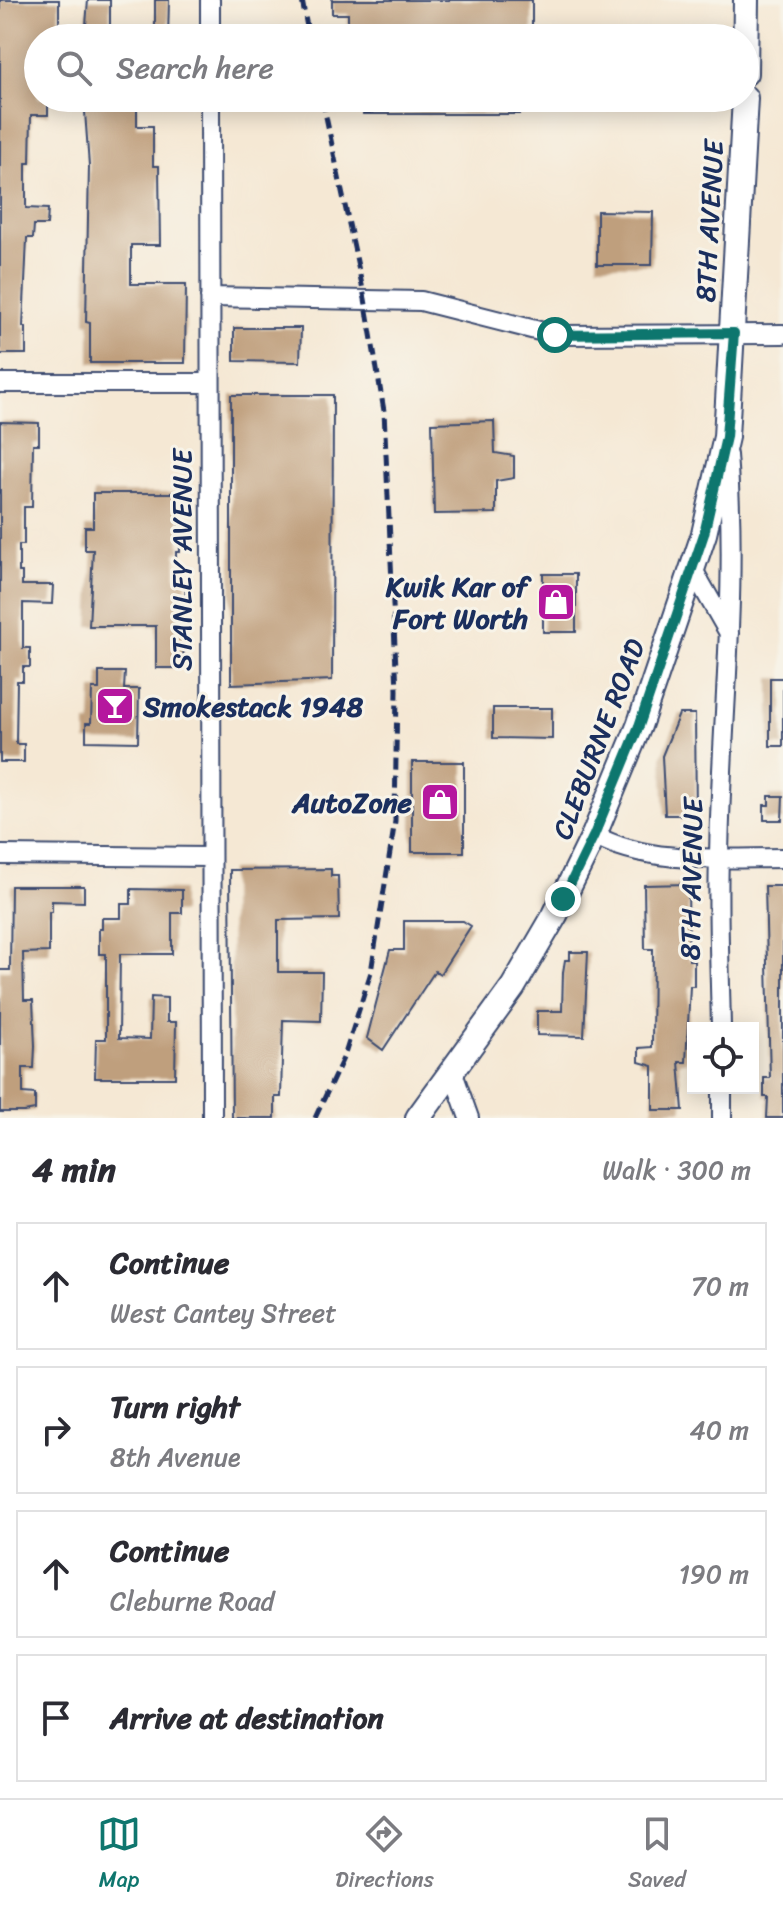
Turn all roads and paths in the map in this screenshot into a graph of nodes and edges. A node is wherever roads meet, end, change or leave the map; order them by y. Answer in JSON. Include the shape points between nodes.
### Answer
{"nodes":[{"id":1,"x":210,"y":0,"type":"edge"},
{"id":2,"x":746,"y":0,"type":"edge"},
{"id":3,"x":210,"y":24,"type":"edge"},
{"id":4,"x":746,"y":24,"type":"edge"},
{"id":5,"x":210,"y":112,"type":"edge"},
{"id":6,"x":744,"y":112,"type":"edge"},
{"id":7,"x":210,"y":297,"type":"junction"},
{"id":8,"x":734,"y":333,"type":"junction"},
{"id":9,"x":783,"y":334,"type":"edge"},
{"id":10,"x":0,"y":383,"type":"edge"},
{"id":11,"x":210,"y":383,"type":"junction"},
{"id":12,"x":726,"y":437,"type":"junction"},
{"id":13,"x":692,"y":568,"type":"junction"},
{"id":14,"x":730,"y":635,"type":"junction"},
{"id":15,"x":594,"y":835,"type":"junction"},
{"id":16,"x":0,"y":855,"type":"edge"},
{"id":17,"x":209,"y":857,"type":"junction"},
{"id":18,"x":719,"y":858,"type":"junction"},
{"id":19,"x":783,"y":858,"type":"edge"},
{"id":20,"x":721,"y":1022,"type":"edge"},
{"id":21,"x":453,"y":1073,"type":"junction"},
{"id":22,"x":722,"y":1094,"type":"edge"},
{"id":23,"x":212,"y":1118,"type":"edge"},
{"id":24,"x":418,"y":1118,"type":"edge"},
{"id":25,"x":469,"y":1118,"type":"edge"},
{"id":26,"x":722,"y":1118,"type":"edge"}],
"edges":[{"from":1,"to":3,"type":"street"},
{"from":2,"to":4,"type":"main road"},
{"from":5,"to":7,"type":"street","name":"STANLEY AVENUE"},
{"from":6,"to":8,"type":"main road","name":"8TH AVENUE"},
{"from":7,"to":8,"type":"street","via":[[421,301],[555,335]]},
{"from":7,"to":11,"type":"street","name":"STANLEY AVENUE"},
{"from":8,"to":9,"type":"street"},
{"from":8,"to":12,"type":"main road","name":"8TH AVENUE"},
{"from":10,"to":11,"type":"street"},
{"from":11,"to":17,"type":"street","name":"STANLEY AVENUE"},
{"from":12,"to":13,"type":"main road","name":"CLEBURNE ROAD"},
{"from":12,"to":14,"type":"street","name":"8TH AVENUE","via":[[732,513]]},
{"from":13,"to":14,"type":"street"},
{"from":13,"to":15,"type":"main road","name":"CLEBURNE ROAD","via":[[639,726]]},
{"from":14,"to":18,"type":"street","name":"8TH AVENUE"},
{"from":15,"to":18,"type":"street","via":[[612,845]]},
{"from":15,"to":21,"type":"main road","name":"CLEBURNE ROAD","via":[[513,987]]},
{"from":16,"to":17,"type":"street"},
{"from":17,"to":23,"type":"street","name":"STANLEY AVENUE"},
{"from":18,"to":19,"type":"street"},
{"from":18,"to":20,"type":"street","name":"8TH AVENUE"},
{"from":21,"to":24,"type":"main road","name":"CLEBURNE ROAD"},
{"from":21,"to":25,"type":"street"},
{"from":22,"to":26,"type":"street"}]}
